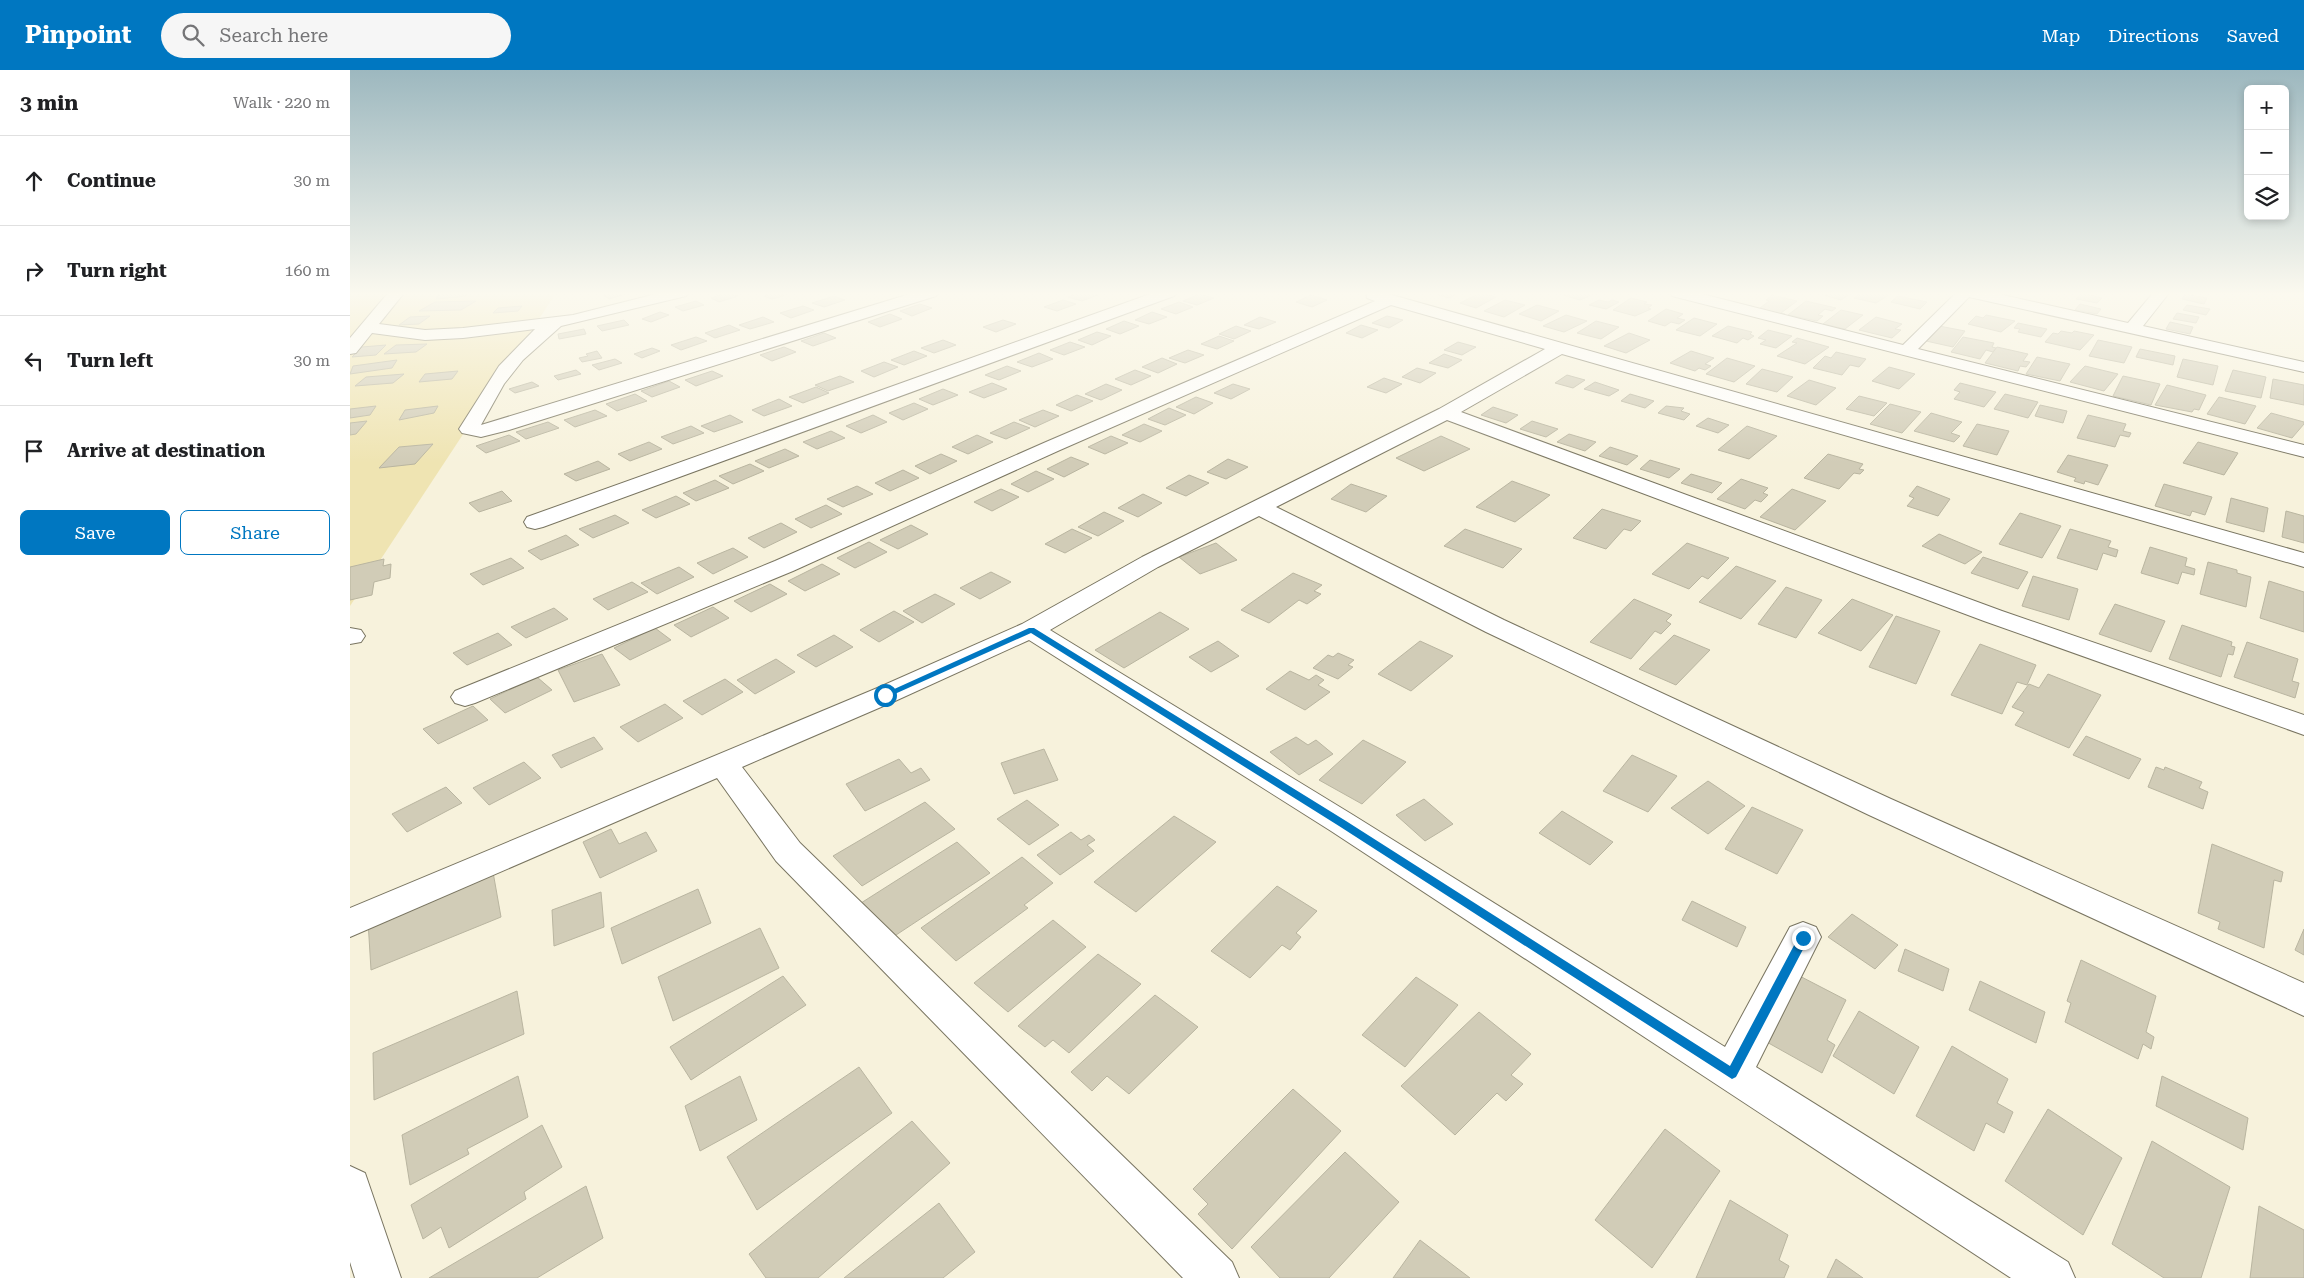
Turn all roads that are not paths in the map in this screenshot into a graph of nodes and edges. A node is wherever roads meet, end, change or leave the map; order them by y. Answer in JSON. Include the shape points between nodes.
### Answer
{"nodes":[{"id":1,"x":521,"y":349,"type":"edge"},
{"id":2,"x":751,"y":349,"type":"edge"},
{"id":3,"x":1015,"y":349,"type":"edge"},
{"id":4,"x":1276,"y":349,"type":"edge"},
{"id":5,"x":1558,"y":349,"type":"edge"},
{"id":6,"x":1565,"y":349,"type":"edge"},
{"id":7,"x":1899,"y":349,"type":"edge"},
{"id":8,"x":2224,"y":349,"type":"edge"},
{"id":9,"x":1906,"y":351,"type":"joint"},
{"id":10,"x":2304,"y":366,"type":"edge"},
{"id":11,"x":1446,"y":413,"type":"junction"},
{"id":12,"x":2304,"y":451,"type":"edge"},
{"id":13,"x":1259,"y":506,"type":"junction"},
{"id":14,"x":535,"y":522,"type":"dead end"},
{"id":15,"x":2304,"y":560,"type":"edge"},
{"id":16,"x":1031,"y":630,"type":"junction"},
{"id":17,"x":465,"y":697,"type":"dead end"},
{"id":18,"x":2304,"y":725,"type":"edge"},
{"id":19,"x":723,"y":763,"type":"junction"},
{"id":20,"x":350,"y":923,"type":"edge"},
{"id":21,"x":1803,"y":938,"type":"dead end"},
{"id":22,"x":2304,"y":1000,"type":"edge"},
{"id":23,"x":1732,"y":1074,"type":"junction"},
{"id":24,"x":350,"y":1188,"type":"edge"},
{"id":25,"x":378,"y":1278,"type":"edge"},
{"id":26,"x":1216,"y":1278,"type":"edge"},
{"id":27,"x":2052,"y":1278,"type":"edge"}],
"edges":[{"from":1,"to":2,"type":"street","via":[[478,412],[470,430],[502,426]]},
{"from":3,"to":14,"type":"street"},
{"from":4,"to":17,"type":"street","via":[[784,566]]},
{"from":5,"to":11,"type":"street"},
{"from":6,"to":15,"type":"street"},
{"from":7,"to":9,"type":"street"},
{"from":8,"to":10,"type":"street"},
{"from":9,"to":12,"type":"street"},
{"from":11,"to":13,"type":"street"},
{"from":11,"to":18,"type":"street","via":[[1993,616]]},
{"from":13,"to":16,"type":"street","via":[[1150,562]]},
{"from":13,"to":22,"type":"street","via":[[1495,626],[1880,807]]},
{"from":16,"to":19,"type":"street"},
{"from":16,"to":23,"type":"street","via":[[1342,823]]},
{"from":19,"to":20,"type":"street"},
{"from":19,"to":26,"type":"street","via":[[788,852]]},
{"from":21,"to":23,"type":"street"},
{"from":23,"to":27,"type":"street"},
{"from":24,"to":25,"type":"street"}]}
